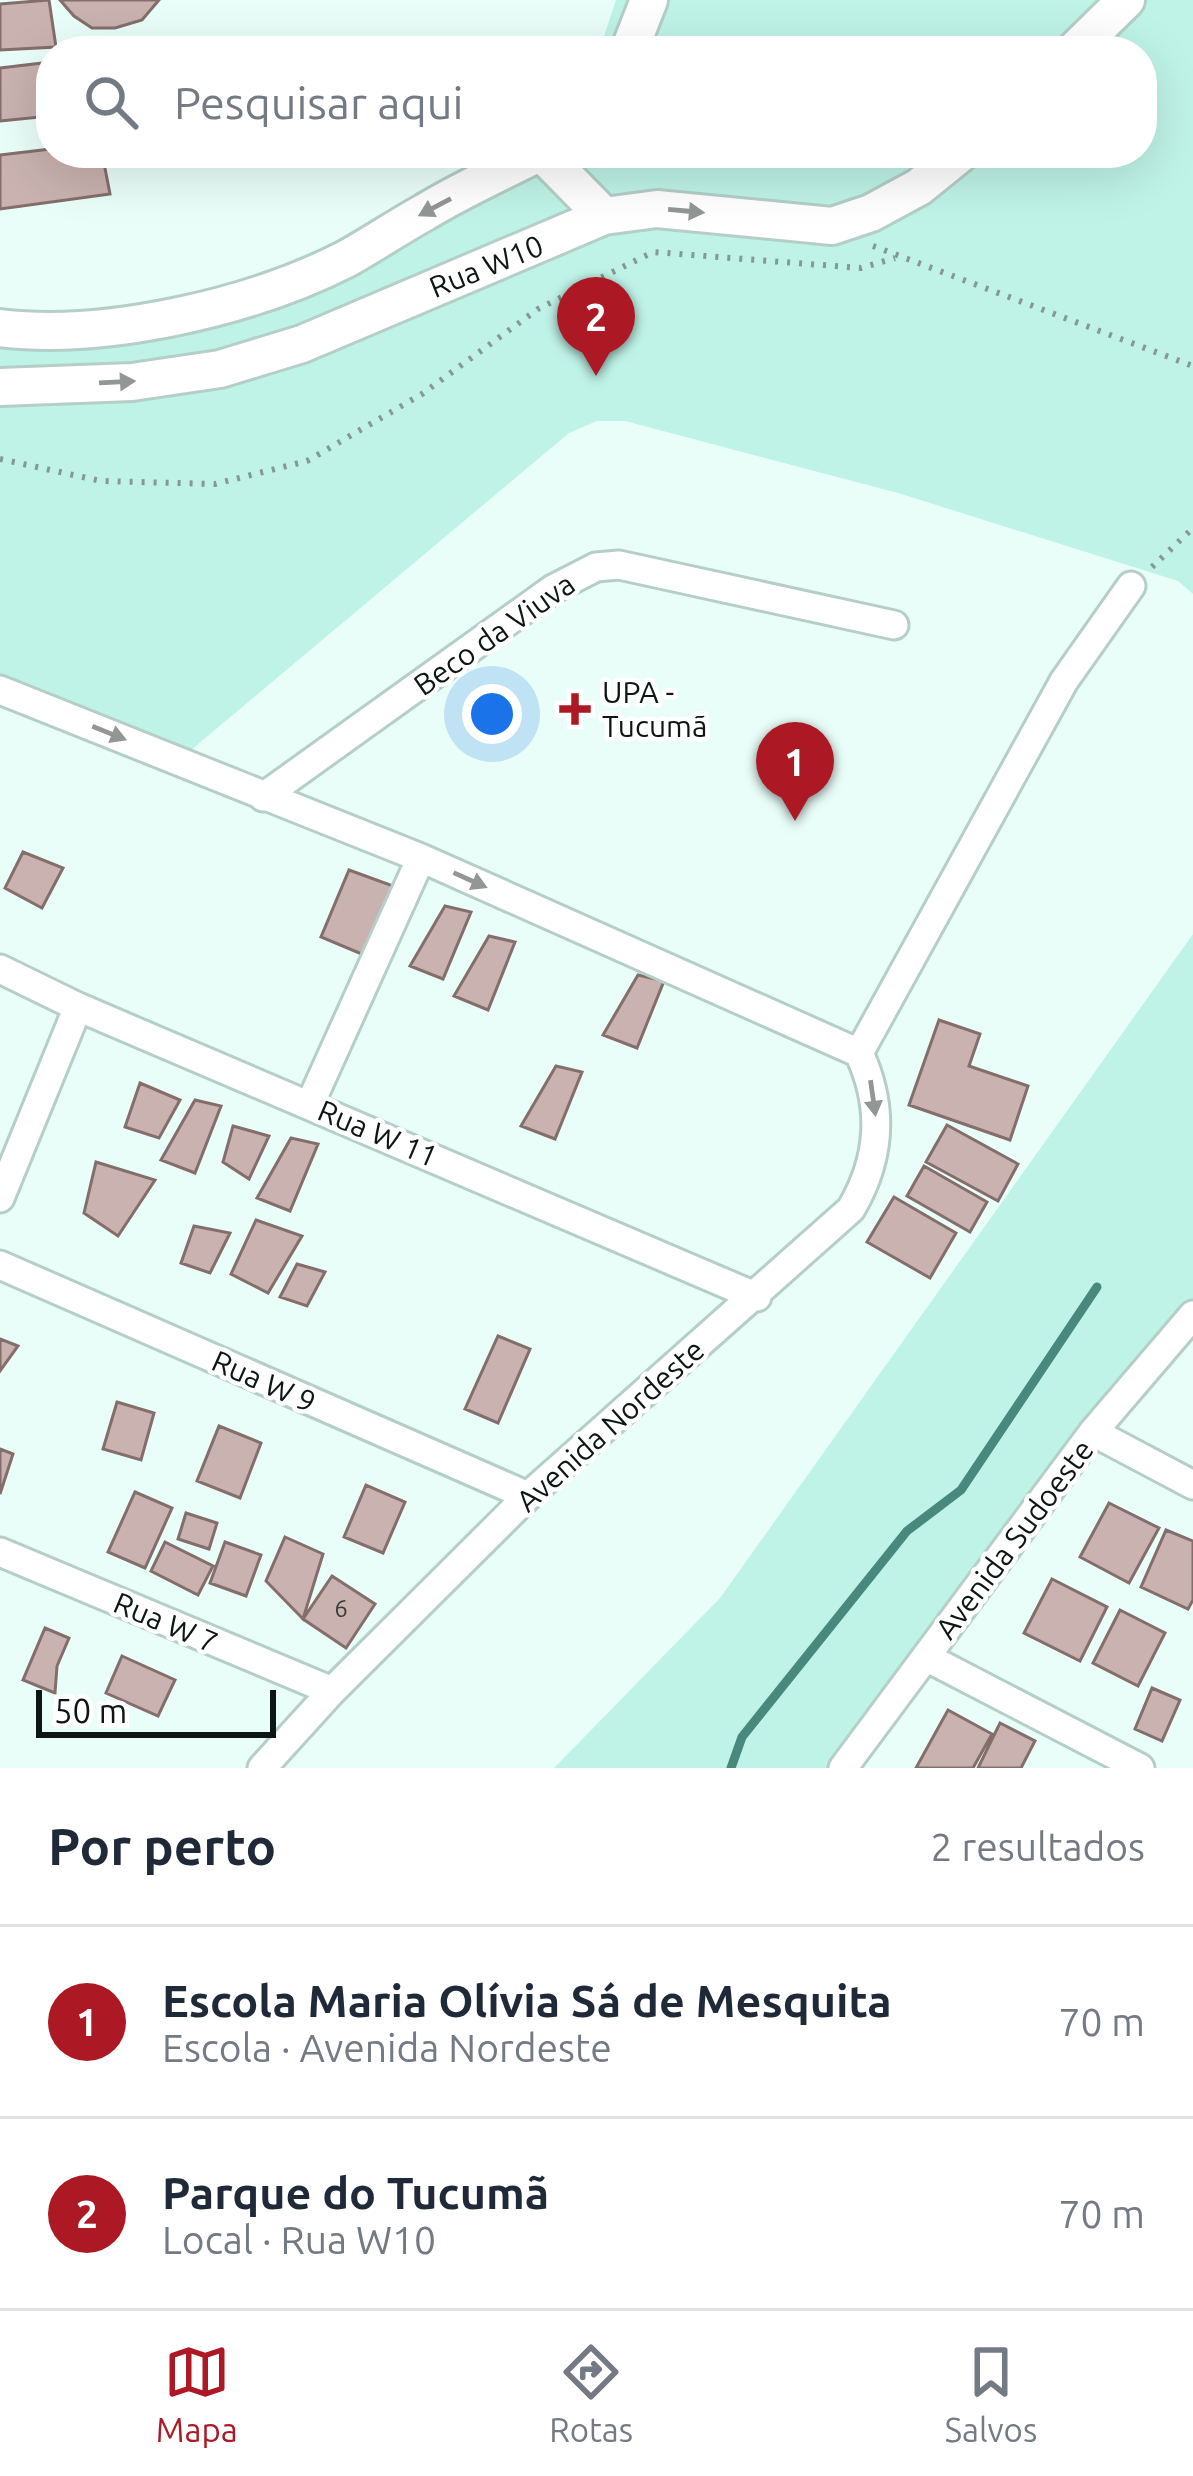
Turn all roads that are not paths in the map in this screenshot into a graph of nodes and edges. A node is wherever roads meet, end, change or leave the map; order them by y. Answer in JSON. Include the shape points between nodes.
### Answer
{"nodes":[{"id":1,"x":650,"y":0,"type":"edge"},
{"id":2,"x":1126,"y":0,"type":"edge"},
{"id":3,"x":635,"y":36,"type":"edge"},
{"id":4,"x":1089,"y":36,"type":"edge"},
{"id":5,"x":511,"y":168,"type":"edge"},
{"id":6,"x":555,"y":168,"type":"edge"},
{"id":7,"x":943,"y":168,"type":"edge"},
{"id":8,"x":604,"y":216,"type":"junction"},
{"id":9,"x":0,"y":328,"type":"edge"},
{"id":10,"x":0,"y":387,"type":"edge"},
{"id":11,"x":1131,"y":586,"type":"road end"},
{"id":12,"x":894,"y":625,"type":"dead end"},
{"id":13,"x":0,"y":690,"type":"edge"},
{"id":14,"x":263,"y":797,"type":"junction"},
{"id":15,"x":421,"y":858,"type":"junction"},
{"id":16,"x":0,"y":969,"type":"edge"},
{"id":17,"x":78,"y":1007,"type":"junction"},
{"id":18,"x":860,"y":1053,"type":"junction"},
{"id":19,"x":310,"y":1104,"type":"junction"},
{"id":20,"x":0,"y":1198,"type":"edge"},
{"id":21,"x":0,"y":1265,"type":"edge"},
{"id":22,"x":757,"y":1297,"type":"junction"},
{"id":23,"x":1193,"y":1315,"type":"edge"},
{"id":24,"x":1094,"y":1432,"type":"junction"},
{"id":25,"x":1193,"y":1485,"type":"edge"},
{"id":26,"x":528,"y":1496,"type":"junction"},
{"id":27,"x":0,"y":1552,"type":"edge"},
{"id":28,"x":926,"y":1657,"type":"junction"},
{"id":29,"x":332,"y":1691,"type":"junction"},
{"id":30,"x":262,"y":1768,"type":"edge"},
{"id":31,"x":843,"y":1768,"type":"edge"},
{"id":32,"x":1140,"y":1768,"type":"edge"}],
"edges":[{"from":1,"to":3,"type":"street"},
{"from":2,"to":4,"type":"street"},
{"from":5,"to":9,"type":"street","one_way":true,"via":[[280,285],[89,332]]},
{"from":6,"to":8,"type":"street"},
{"from":8,"to":7,"type":"street","name":"Rua W10","one_way":true,"via":[[657,209],[832,226],[919,188]]},
{"from":10,"to":8,"type":"street","name":"Rua W10","one_way":true,"via":[[220,369],[302,344]]},
{"from":11,"to":18,"type":"street","via":[[1064,681]]},
{"from":12,"to":14,"type":"street","name":"Beco da Viuva","via":[[619,565],[596,567],[553,589]]},
{"from":13,"to":14,"type":"street","one_way":true},
{"from":14,"to":15,"type":"street"},
{"from":15,"to":18,"type":"street","one_way":true},
{"from":15,"to":19,"type":"street"},
{"from":16,"to":17,"type":"street","name":"Rua W 11"},
{"from":17,"to":19,"type":"street","name":"Rua W 11"},
{"from":17,"to":20,"type":"street"},
{"from":18,"to":22,"type":"street","name":"Avenida Nordeste","one_way":true,"via":[[877,1128],[868,1180],[851,1210]]},
{"from":19,"to":22,"type":"street","name":"Rua W 11"},
{"from":21,"to":26,"type":"street","name":"Rua W 9"},
{"from":22,"to":26,"type":"street","name":"Avenida Nordeste"},
{"from":23,"to":24,"type":"street","name":"Avenida Sudoeste"},
{"from":24,"to":25,"type":"street"},
{"from":24,"to":28,"type":"street","name":"Avenida Sudoeste"},
{"from":26,"to":29,"type":"street","name":"Avenida Nordeste"},
{"from":27,"to":29,"type":"street","name":"Rua W 7"},
{"from":28,"to":31,"type":"street","name":"Avenida Sudoeste"},
{"from":28,"to":32,"type":"street"},
{"from":29,"to":30,"type":"street","name":"Avenida Nordeste"}]}
